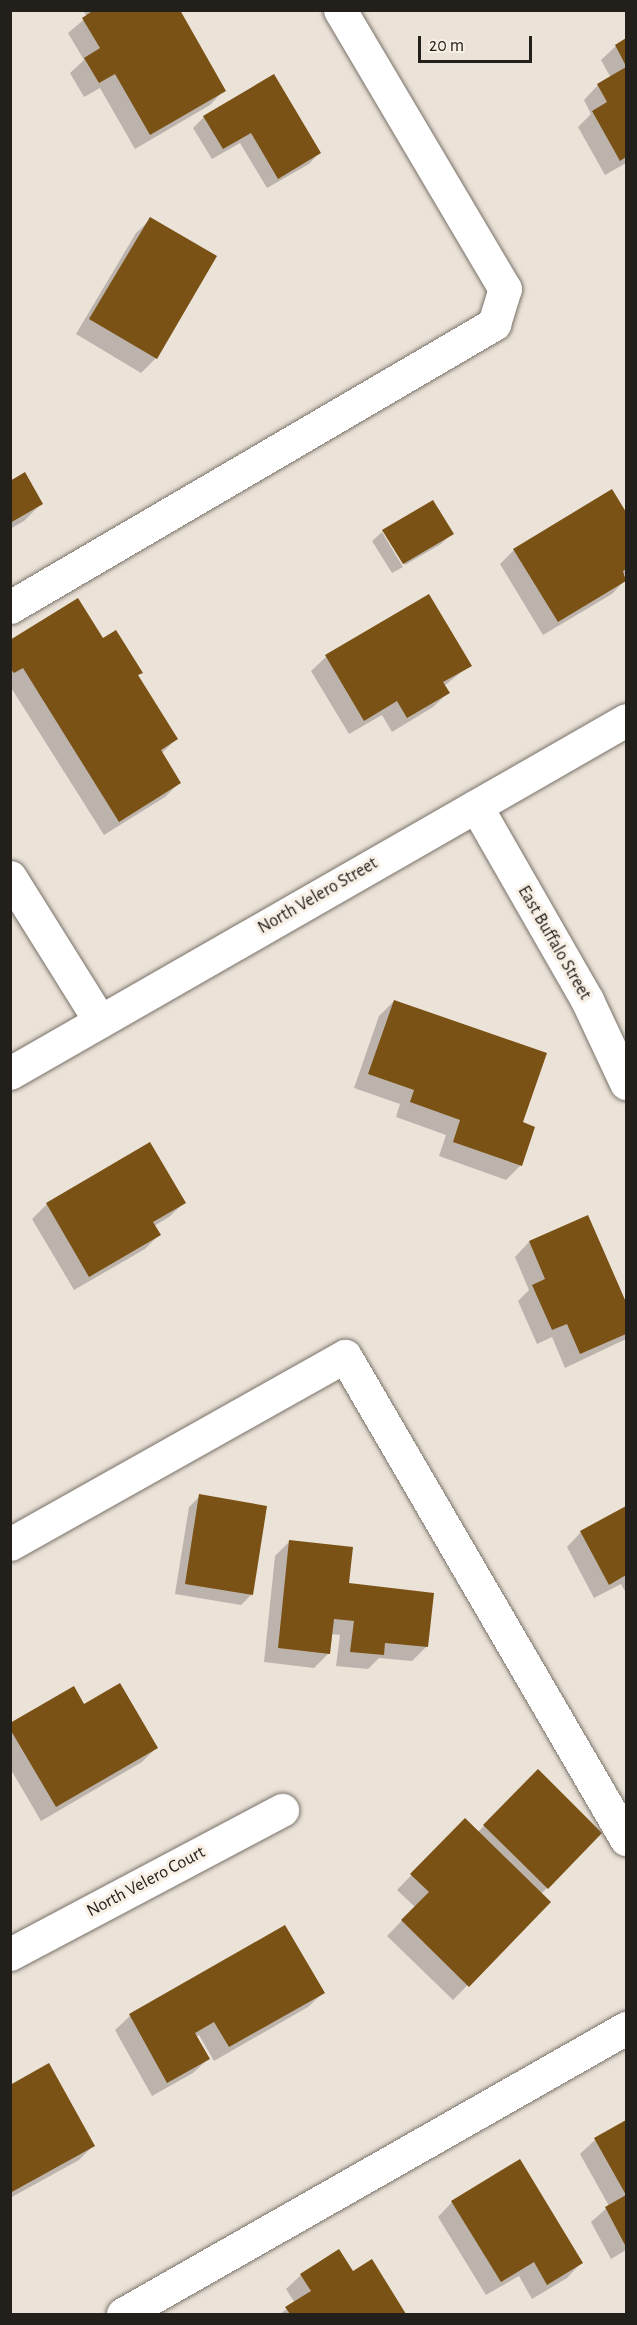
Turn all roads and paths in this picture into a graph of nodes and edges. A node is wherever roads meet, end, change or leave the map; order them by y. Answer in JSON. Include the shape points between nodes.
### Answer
{"nodes":[{"id":1,"x":340,"y":10,"type":"edge"},
{"id":2,"x":10,"y":607,"type":"edge"},
{"id":3,"x":627,"y":720,"type":"edge"},
{"id":4,"x":476,"y":806,"type":"junction"},
{"id":5,"x":10,"y":877,"type":"edge"},
{"id":6,"x":100,"y":1021,"type":"junction"},
{"id":7,"x":10,"y":1073,"type":"edge"},
{"id":8,"x":627,"y":1083,"type":"edge"},
{"id":9,"x":10,"y":1544,"type":"edge"},
{"id":10,"x":282,"y":1810,"type":"dead end"},
{"id":11,"x":627,"y":1839,"type":"edge"},
{"id":12,"x":10,"y":1954,"type":"edge"},
{"id":13,"x":627,"y":2028,"type":"edge"},
{"id":14,"x":123,"y":2314,"type":"edge"}],
"edges":[{"from":1,"to":2,"type":"street","via":[[505,289],[494,324]]},
{"from":3,"to":4,"type":"street","name":"North Velero Street"},
{"from":4,"to":6,"type":"street","name":"North Velero Street"},
{"from":4,"to":8,"type":"street","name":"East Buffalo Street","via":[[587,1000]]},
{"from":5,"to":6,"type":"street"},
{"from":6,"to":7,"type":"street","name":"North Velero Street"},
{"from":9,"to":11,"type":"street","via":[[345,1356]]},
{"from":10,"to":12,"type":"street","name":"North Velero Court"},
{"from":13,"to":14,"type":"street"}]}
